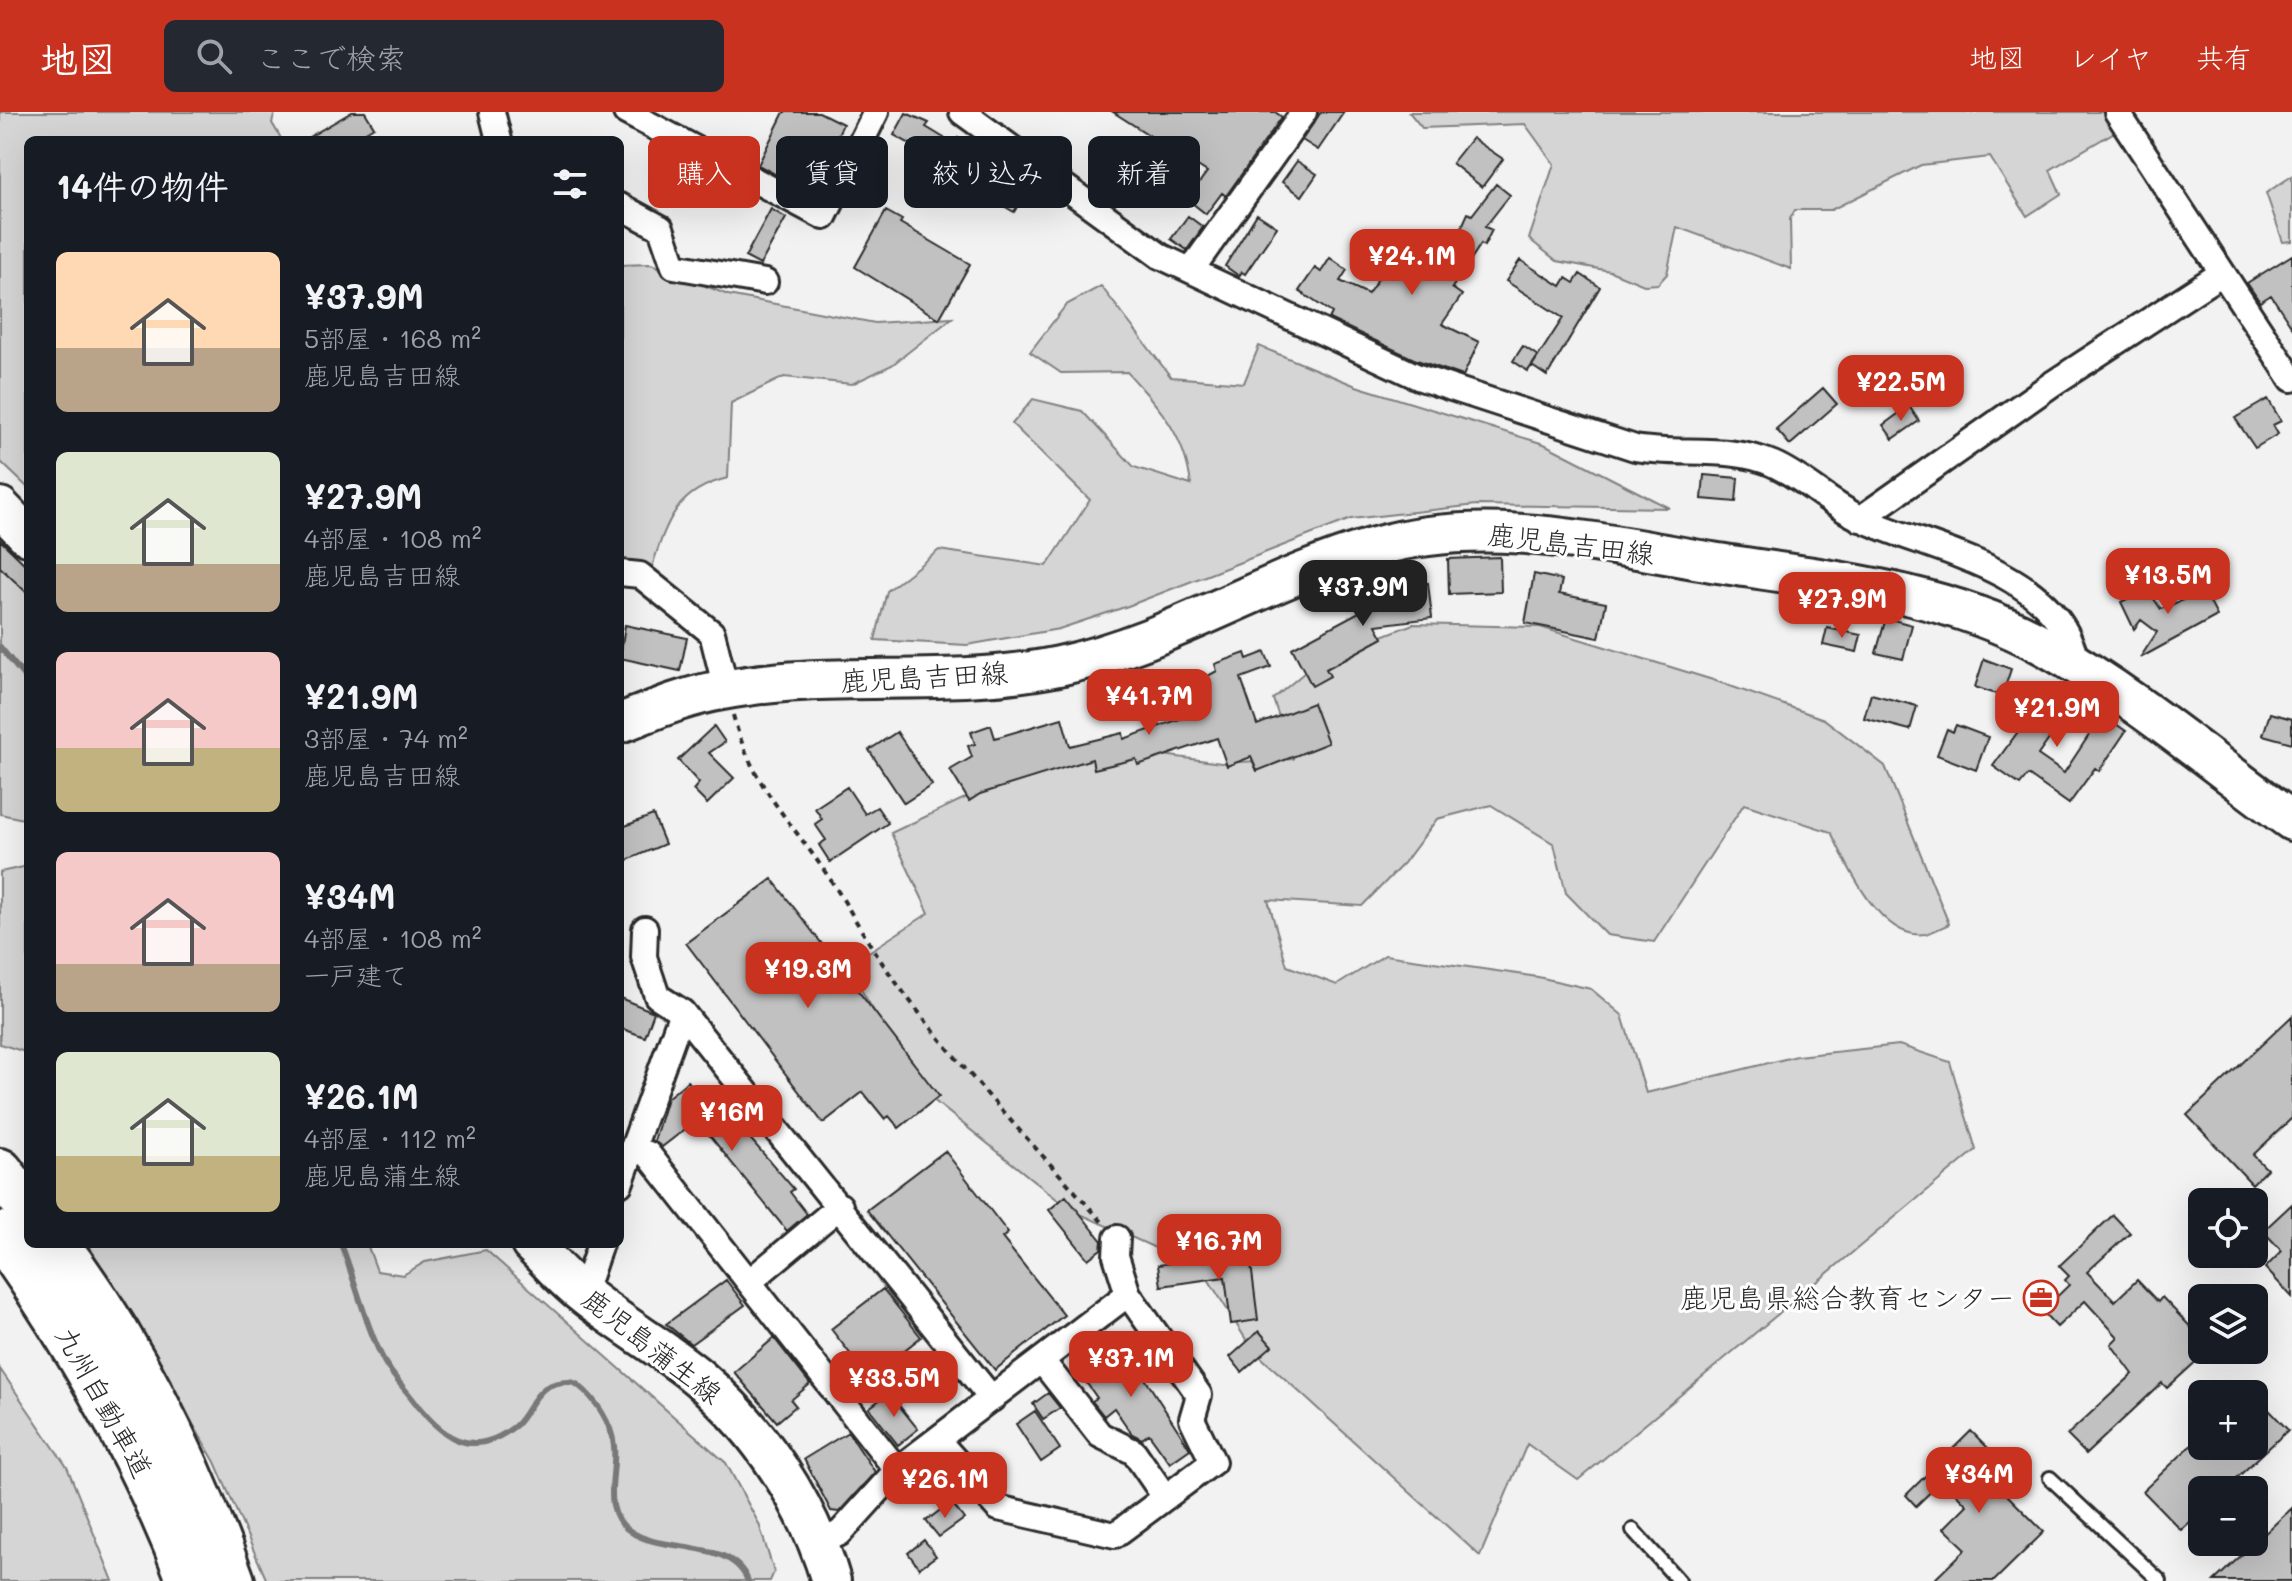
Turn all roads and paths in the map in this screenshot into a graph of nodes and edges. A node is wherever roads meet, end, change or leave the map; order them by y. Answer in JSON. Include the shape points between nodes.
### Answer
{"nodes":[{"id":1,"x":492,"y":112,"type":"edge"},
{"id":2,"x":626,"y":112,"type":"edge"},
{"id":3,"x":876,"y":112,"type":"edge"},
{"id":4,"x":962,"y":112,"type":"edge"},
{"id":5,"x":1304,"y":112,"type":"edge"},
{"id":6,"x":2117,"y":112,"type":"edge"},
{"id":7,"x":498,"y":136,"type":"edge"},
{"id":8,"x":624,"y":208,"type":"edge"},
{"id":9,"x":1191,"y":270,"type":"junction"},
{"id":10,"x":2222,"y":273,"type":"junction"},
{"id":11,"x":765,"y":282,"type":"dead end"},
{"id":12,"x":2292,"y":379,"type":"edge"},
{"id":13,"x":0,"y":507,"type":"edge"},
{"id":14,"x":1860,"y":519,"type":"junction"},
{"id":15,"x":24,"y":532,"type":"edge"},
{"id":16,"x":624,"y":573,"type":"edge"},
{"id":17,"x":2080,"y":669,"type":"junction"},
{"id":18,"x":726,"y":689,"type":"junction"},
{"id":19,"x":624,"y":721,"type":"edge"},
{"id":20,"x":2292,"y":821,"type":"edge"},
{"id":21,"x":645,"y":929,"type":"dead end"},
{"id":22,"x":682,"y":1012,"type":"junction"},
{"id":23,"x":632,"y":1149,"type":"junction"},
{"id":24,"x":0,"y":1171,"type":"edge"},
{"id":25,"x":624,"y":1172,"type":"edge"},
{"id":26,"x":24,"y":1202,"type":"edge"},
{"id":27,"x":840,"y":1206,"type":"junction"},
{"id":28,"x":0,"y":1234,"type":"edge"},
{"id":29,"x":1117,"y":1238,"type":"joint"},
{"id":30,"x":59,"y":1248,"type":"edge"},
{"id":31,"x":535,"y":1248,"type":"edge"},
{"id":32,"x":599,"y":1248,"type":"edge"},
{"id":33,"x":749,"y":1282,"type":"junction"},
{"id":34,"x":1128,"y":1294,"type":"junction"},
{"id":35,"x":583,"y":1295,"type":"junction"},
{"id":36,"x":1042,"y":1361,"type":"junction"},
{"id":37,"x":992,"y":1399,"type":"junction"},
{"id":38,"x":937,"y":1440,"type":"junction"},
{"id":39,"x":897,"y":1470,"type":"junction"},
{"id":40,"x":2050,"y":1478,"type":"dead end"},
{"id":41,"x":1165,"y":1497,"type":"junction"},
{"id":42,"x":1633,"y":1530,"type":"dead end"},
{"id":43,"x":818,"y":1543,"type":"junction"},
{"id":44,"x":190,"y":1581,"type":"edge"},
{"id":45,"x":232,"y":1581,"type":"edge"},
{"id":46,"x":831,"y":1581,"type":"edge"},
{"id":47,"x":1679,"y":1581,"type":"edge"},
{"id":48,"x":2160,"y":1581,"type":"edge"}],
"edges":[{"from":1,"to":7,"type":"street"},
{"from":2,"to":3,"type":"street","via":[[824,217]]},
{"from":4,"to":9,"type":"street","via":[[1160,256]]},
{"from":5,"to":9,"type":"street"},
{"from":6,"to":10,"type":"street"},
{"from":8,"to":11,"type":"street","via":[[661,228],[674,266]]},
{"from":9,"to":14,"type":"street","via":[[1418,377],[1635,448],[1665,454],[1732,454],[1773,464]]},
{"from":10,"to":12,"type":"street"},
{"from":10,"to":14,"type":"street"},
{"from":13,"to":15,"type":"main road"},
{"from":14,"to":17,"type":"street","via":[[1989,567],[2034,596],[2065,631]]},
{"from":16,"to":18,"type":"street","via":[[640,575],[712,633]]},
{"from":17,"to":18,"type":"main road","name":"鹿児島吉田線","via":[[1999,624],[1885,591],[1532,533],[1471,532],[1375,546],[1307,570],[1160,637],[1058,666],[949,680]]},
{"from":17,"to":20,"type":"main road","name":"鹿児島吉田線"},
{"from":18,"to":19,"type":"main road","name":"鹿児島吉田線","via":[[683,698]]},
{"from":18,"to":29,"type":"path","via":[[743,753],[883,964],[946,1045]]},
{"from":21,"to":22,"type":"street","via":[[644,957],[657,996]]},
{"from":22,"to":23,"type":"street"},
{"from":22,"to":27,"type":"street"},
{"from":23,"to":25,"type":"street"},
{"from":23,"to":33,"type":"street","via":[[648,1154]]},
{"from":24,"to":26,"type":"highway"},
{"from":27,"to":33,"type":"street"},
{"from":27,"to":37,"type":"street"},
{"from":28,"to":44,"type":"highway","name":"九州自動車道","via":[[87,1365],[128,1438]]},
{"from":29,"to":34,"type":"street","via":[[1116,1256]]},
{"from":30,"to":45,"type":"highway","name":"九州自動車道","via":[[133,1360],[178,1445]]},
{"from":31,"to":35,"type":"main road","name":"鹿児島蒲生線"},
{"from":32,"to":35,"type":"street"},
{"from":33,"to":39,"type":"street"},
{"from":34,"to":36,"type":"street"},
{"from":34,"to":41,"type":"street","via":[[1199,1395],[1192,1419],[1213,1462]]},
{"from":35,"to":43,"type":"main road","name":"鹿児島蒲生線","via":[[675,1360],[728,1406],[784,1477]]},
{"from":36,"to":37,"type":"street"},
{"from":36,"to":41,"type":"street","via":[[1100,1435],[1134,1452]]},
{"from":37,"to":38,"type":"street"},
{"from":38,"to":39,"type":"street"},
{"from":38,"to":41,"type":"street","via":[[998,1508],[1115,1535]]},
{"from":39,"to":43,"type":"street","via":[[840,1533]]},
{"from":40,"to":48,"type":"lane"},
{"from":42,"to":47,"type":"lane"},
{"from":43,"to":46,"type":"main road","name":"鹿児島蒲生線"}]}
